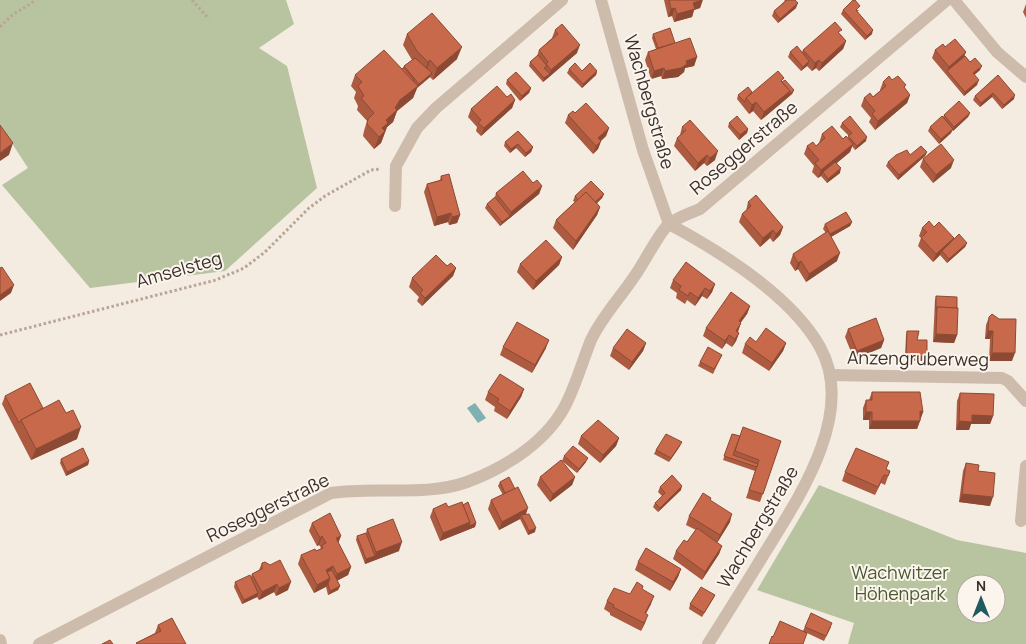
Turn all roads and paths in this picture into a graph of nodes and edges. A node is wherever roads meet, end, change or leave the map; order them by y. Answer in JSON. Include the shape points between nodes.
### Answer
{"nodes":[{"id":1,"x":36,"y":0,"type":"edge"},
{"id":2,"x":192,"y":0,"type":"edge"},
{"id":3,"x":562,"y":0,"type":"edge"},
{"id":4,"x":601,"y":0,"type":"edge"},
{"id":5,"x":947,"y":0,"type":"edge"},
{"id":6,"x":954,"y":0,"type":"edge"},
{"id":7,"x":209,"y":19,"type":"dead end"},
{"id":8,"x":0,"y":27,"type":"edge"},
{"id":9,"x":1026,"y":77,"type":"edge"},
{"id":10,"x":396,"y":166,"type":"junction"},
{"id":11,"x":395,"y":206,"type":"dead end"},
{"id":12,"x":669,"y":224,"type":"junction"},
{"id":13,"x":0,"y":335,"type":"edge"},
{"id":14,"x":830,"y":375,"type":"junction"},
{"id":15,"x":1026,"y":400,"type":"edge"},
{"id":16,"x":1026,"y":466,"type":"edge"},
{"id":17,"x":1021,"y":521,"type":"dead end"},
{"id":18,"x":0,"y":640,"type":"edge"},
{"id":19,"x":1,"y":644,"type":"edge"},
{"id":20,"x":39,"y":644,"type":"edge"},
{"id":21,"x":708,"y":644,"type":"edge"}],
"edges":[{"from":1,"to":8,"type":"path"},
{"from":2,"to":7,"type":"path"},
{"from":3,"to":10,"type":"street","via":[[436,108],[417,128]]},
{"from":4,"to":12,"type":"street","name":"Wachbergstraße","via":[[643,150]]},
{"from":5,"to":12,"type":"street","name":"Roseggerstraße","via":[[700,209]]},
{"from":6,"to":9,"type":"street","via":[[997,52]]},
{"from":10,"to":11,"type":"street"},
{"from":10,"to":13,"type":"path","name":"Amselsteg","via":[[371,170],[325,196],[265,252],[244,268],[216,280]]},
{"from":12,"to":14,"type":"street","name":"Wachbergstraße","via":[[781,300],[821,348]]},
{"from":12,"to":20,"type":"street","name":"Roseggerstraße","via":[[636,276],[609,308],[592,339],[567,402],[547,431],[524,452],[466,482],[440,488],[358,489],[331,493]]},
{"from":14,"to":15,"type":"street","name":"Anzengruberweg","via":[[1002,378]]},
{"from":14,"to":21,"type":"street","name":"Wachbergstraße","via":[[829,417],[806,486]]},
{"from":16,"to":17,"type":"street"},
{"from":18,"to":19,"type":"street"}]}
